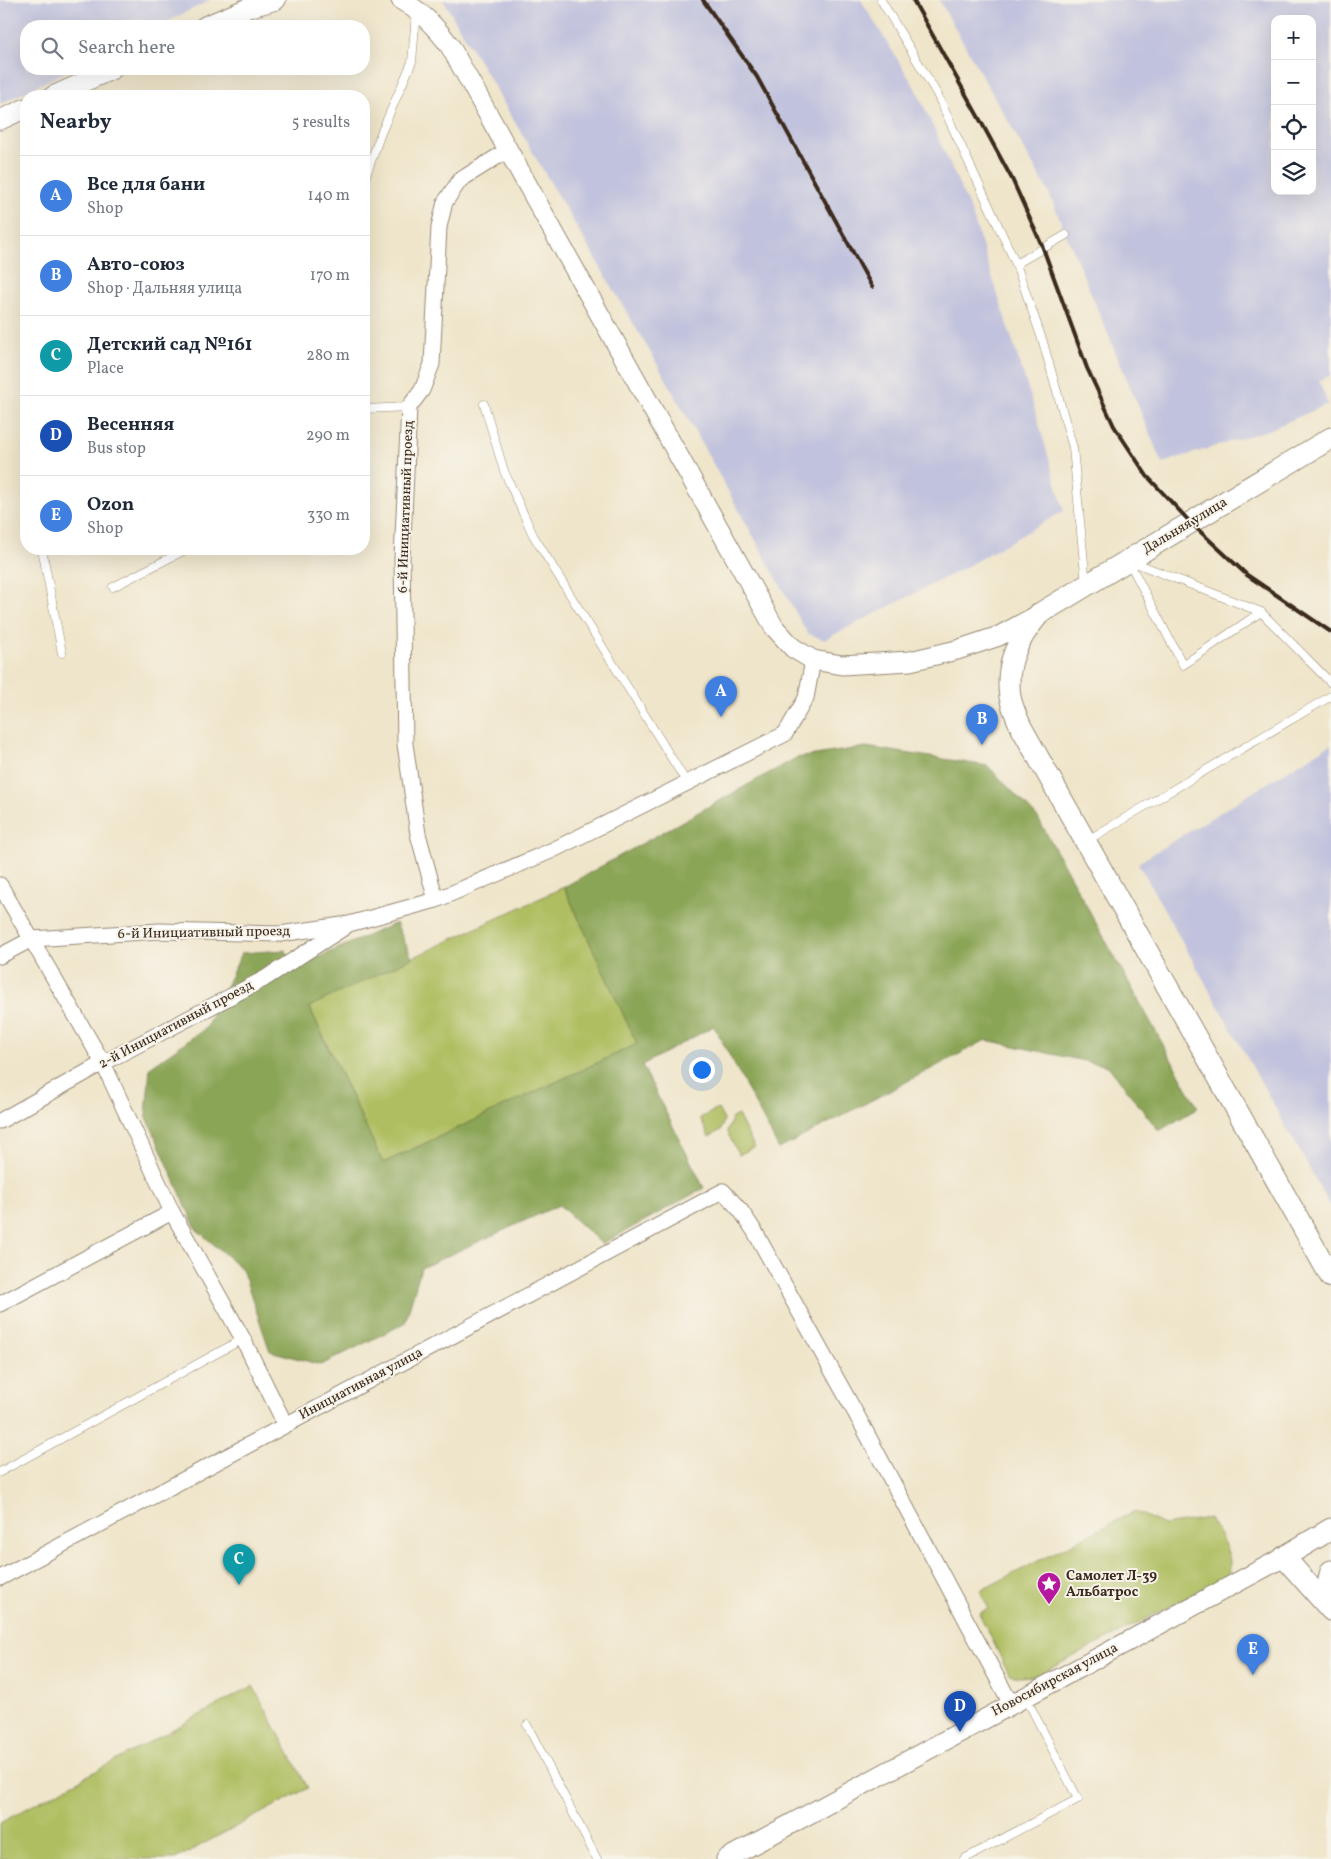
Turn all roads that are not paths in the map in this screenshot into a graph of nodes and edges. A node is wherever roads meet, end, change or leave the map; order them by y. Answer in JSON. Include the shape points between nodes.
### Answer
{"nodes":[{"id":1,"x":276,"y":0,"type":"edge"},
{"id":2,"x":881,"y":0,"type":"edge"},
{"id":3,"x":409,"y":3,"type":"edge"},
{"id":4,"x":219,"y":20,"type":"edge"},
{"id":5,"x":99,"y":75,"type":"edge"},
{"id":6,"x":66,"y":90,"type":"edge"},
{"id":7,"x":20,"y":111,"type":"edge"},
{"id":8,"x":0,"y":120,"type":"edge"},
{"id":9,"x":508,"y":150,"type":"junction"},
{"id":10,"x":370,"y":164,"type":"edge"},
{"id":11,"x":1066,"y":235,"type":"dead end"},
{"id":12,"x":1016,"y":264,"type":"junction"},
{"id":13,"x":484,"y":404,"type":"dead end"},
{"id":14,"x":409,"y":407,"type":"junction"},
{"id":15,"x":370,"y":409,"type":"edge"},
{"id":16,"x":1331,"y":438,"type":"edge"},
{"id":17,"x":43,"y":555,"type":"edge"},
{"id":18,"x":175,"y":555,"type":"edge"},
{"id":19,"x":1128,"y":560,"type":"junction"},
{"id":20,"x":1086,"y":586,"type":"junction"},
{"id":21,"x":113,"y":587,"type":"dead end"},
{"id":22,"x":1261,"y":612,"type":"junction"},
{"id":23,"x":1039,"y":614,"type":"junction"},
{"id":24,"x":62,"y":653,"type":"dead end"},
{"id":25,"x":813,"y":660,"type":"junction"},
{"id":26,"x":1331,"y":683,"type":"edge"},
{"id":27,"x":1331,"y":696,"type":"edge"},
{"id":28,"x":687,"y":783,"type":"junction"},
{"id":29,"x":1085,"y":842,"type":"junction"},
{"id":30,"x":0,"y":885,"type":"edge"},
{"id":31,"x":436,"y":900,"type":"junction"},
{"id":32,"x":349,"y":924,"type":"junction"},
{"id":33,"x":32,"y":939,"type":"junction"},
{"id":34,"x":0,"y":956,"type":"edge"},
{"id":35,"x":103,"y":1063,"type":"junction"},
{"id":36,"x":0,"y":1121,"type":"edge"},
{"id":37,"x":172,"y":1212,"type":"junction"},
{"id":38,"x":1331,"y":1277,"type":"edge"},
{"id":39,"x":0,"y":1304,"type":"edge"},
{"id":40,"x":242,"y":1339,"type":"junction"},
{"id":41,"x":285,"y":1424,"type":"junction"},
{"id":42,"x":0,"y":1472,"type":"edge"},
{"id":43,"x":1331,"y":1529,"type":"edge"},
{"id":44,"x":1284,"y":1557,"type":"junction"},
{"id":45,"x":1331,"y":1571,"type":"edge"},
{"id":46,"x":0,"y":1578,"type":"edge"},
{"id":47,"x":1331,"y":1606,"type":"edge"},
{"id":48,"x":1331,"y":1610,"type":"edge"},
{"id":49,"x":1018,"y":1700,"type":"junction"},
{"id":50,"x":527,"y":1725,"type":"dead end"},
{"id":51,"x":596,"y":1859,"type":"edge"},
{"id":52,"x":726,"y":1859,"type":"edge"},
{"id":53,"x":964,"y":1859,"type":"edge"}],
"edges":[{"from":1,"to":4,"type":"street"},
{"from":2,"to":12,"type":"lane","via":[[937,94]]},
{"from":3,"to":9,"type":"street","via":[[434,25],[450,46]]},
{"from":3,"to":10,"type":"lane","via":[[412,62]]},
{"from":5,"to":6,"type":"street"},
{"from":7,"to":8,"type":"street"},
{"from":9,"to":14,"type":"street","name":"6-й Инициативный проезд","via":[[460,180],[445,202],[438,227],[432,364],[422,390]]},
{"from":9,"to":25,"type":"street","via":[[774,627],[792,648]]},
{"from":11,"to":12,"type":"lane"},
{"from":12,"to":20,"type":"lane","via":[[1043,342],[1073,448]]},
{"from":13,"to":28,"type":"lane","via":[[504,471],[533,535]]},
{"from":14,"to":15,"type":"lane"},
{"from":14,"to":31,"type":"street","name":"6-й Инициативный проезд","via":[[402,559],[405,744],[418,834]]},
{"from":16,"to":19,"type":"main road","name":"Дальняя улица"},
{"from":17,"to":24,"type":"lane"},
{"from":18,"to":21,"type":"lane"},
{"from":19,"to":20,"type":"main road","name":"Дальняя улица"},
{"from":19,"to":22,"type":"lane"},
{"from":19,"to":22,"type":"lane","via":[[1183,665]]},
{"from":20,"to":23,"type":"main road","name":"Дальняя улица"},
{"from":22,"to":26,"type":"lane"},
{"from":23,"to":25,"type":"street","via":[[999,636],[910,661],[842,665]]},
{"from":23,"to":29,"type":"main road","name":"Дальняя улица","via":[[1023,633],[1014,651],[1010,698],[1021,727]]},
{"from":25,"to":28,"type":"street","name":"6-й Инициативный проезд","via":[[806,698],[785,734]]},
{"from":27,"to":29,"type":"lane"},
{"from":28,"to":31,"type":"street","name":"6-й Инициативный проезд","via":[[553,850]]},
{"from":29,"to":38,"type":"main road","name":"Дальняя улица"},
{"from":30,"to":33,"type":"street"},
{"from":31,"to":32,"type":"street","name":"6-й Инициативный проезд"},
{"from":32,"to":33,"type":"street","name":"6-й Инициативный проезд","via":[[280,934],[159,931]]},
{"from":32,"to":35,"type":"street","name":"2-й Инициативный проезд","via":[[264,979]]},
{"from":33,"to":34,"type":"street"},
{"from":33,"to":35,"type":"street"},
{"from":35,"to":36,"type":"street","name":"2-й Инициативный проезд"},
{"from":35,"to":37,"type":"street"},
{"from":37,"to":39,"type":"street"},
{"from":37,"to":40,"type":"street"},
{"from":40,"to":41,"type":"street"},
{"from":40,"to":42,"type":"lane"},
{"from":41,"to":46,"type":"street","name":"Инициативная улица"},
{"from":41,"to":49,"type":"street","name":"Инициативная улица","via":[[723,1191],[755,1232]]},
{"from":43,"to":44,"type":"main road","name":"Новосибирская улица"},
{"from":44,"to":48,"type":"main road"},
{"from":44,"to":49,"type":"street","name":"Новосибирская улица"},
{"from":45,"to":47,"type":"main road"},
{"from":49,"to":52,"type":"street","name":"Новосибирская улица"},
{"from":49,"to":53,"type":"lane","via":[[1078,1799]]},
{"from":50,"to":51,"type":"lane"}]}
